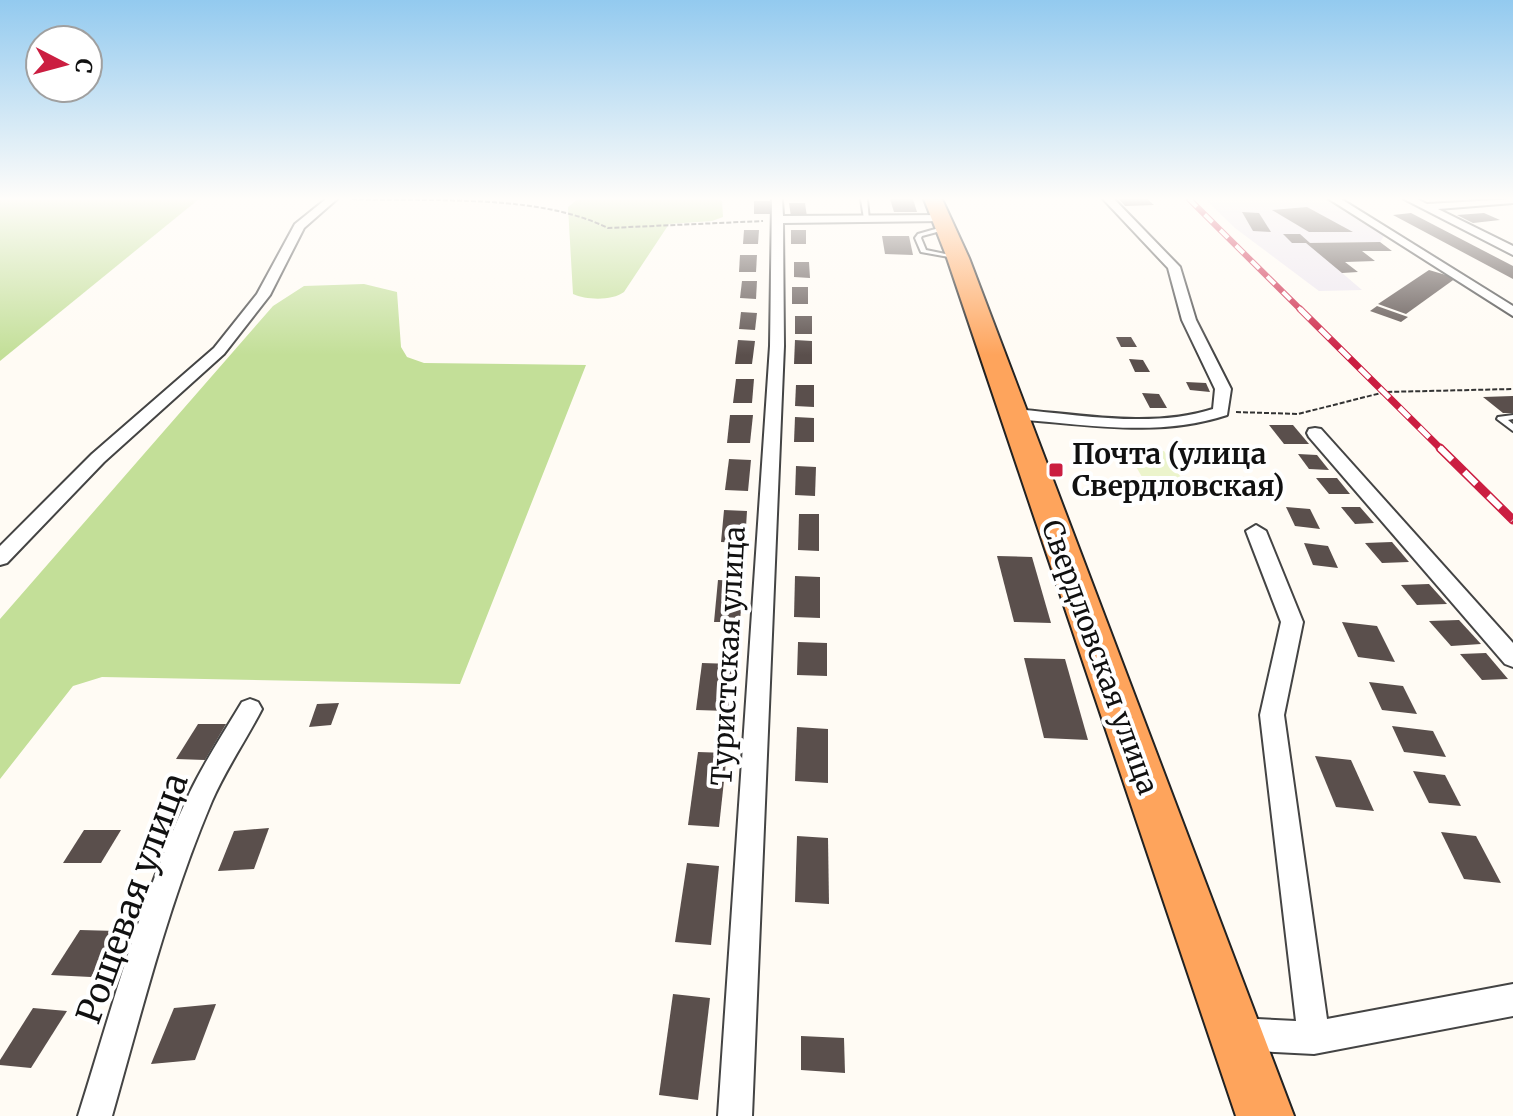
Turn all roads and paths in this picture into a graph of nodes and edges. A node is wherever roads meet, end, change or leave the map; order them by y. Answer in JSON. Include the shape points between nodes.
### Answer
{"nodes":[{"id":1,"x":286,"y":251,"type":"edge"},
{"id":2,"x":775,"y":251,"type":"edge"},
{"id":3,"x":954,"y":251,"type":"edge"},
{"id":4,"x":1159,"y":251,"type":"edge"},
{"id":5,"x":1416,"y":251,"type":"edge"},
{"id":6,"x":1513,"y":312,"type":"edge"},
{"id":7,"x":1513,"y":389,"type":"edge"},
{"id":8,"x":1221,"y":412,"type":"junction"},
{"id":9,"x":1014,"y":414,"type":"junction"},
{"id":10,"x":1513,"y":417,"type":"edge"},
{"id":11,"x":1513,"y":428,"type":"edge"},
{"id":12,"x":1315,"y":433,"type":"dead end"},
{"id":13,"x":1256,"y":531,"type":"dead end"},
{"id":14,"x":0,"y":558,"type":"edge"},
{"id":15,"x":1513,"y":658,"type":"edge"},
{"id":16,"x":250,"y":709,"type":"dead end"},
{"id":17,"x":1513,"y":1000,"type":"edge"},
{"id":18,"x":1236,"y":1034,"type":"junction"},
{"id":19,"x":1314,"y":1038,"type":"junction"},
{"id":20,"x":95,"y":1116,"type":"edge"},
{"id":21,"x":735,"y":1116,"type":"edge"},
{"id":22,"x":1265,"y":1116,"type":"edge"}],
"edges":[{"from":1,"to":14,"type":"street","via":[[263,295],[219,351],[98,458]]},
{"from":2,"to":21,"type":"street","name":"Туристская улица","via":[[777,346]]},
{"from":3,"to":9,"type":"highway","name":"Свердловская улица"},
{"from":4,"to":8,"type":"street","via":[[1174,267],[1189,320],[1223,389]]},
{"from":5,"to":6,"type":"street"},
{"from":7,"to":8,"type":"path","via":[[1385,392],[1298,414]]},
{"from":8,"to":9,"type":"street","via":[[1202,421],[1169,424]]},
{"from":9,"to":18,"type":"highway","name":"Свердловская улица"},
{"from":10,"to":11,"type":"lane","via":[[1501,419]]},
{"from":12,"to":15,"type":"street"},
{"from":13,"to":19,"type":"street","via":[[1292,622],[1272,715]]},
{"from":16,"to":20,"type":"street","name":"Рощевая улица","via":[[201,797],[183,843]]},
{"from":17,"to":19,"type":"street"},
{"from":18,"to":19,"type":"street"},
{"from":18,"to":22,"type":"highway","name":"Свердловская улица"}]}
